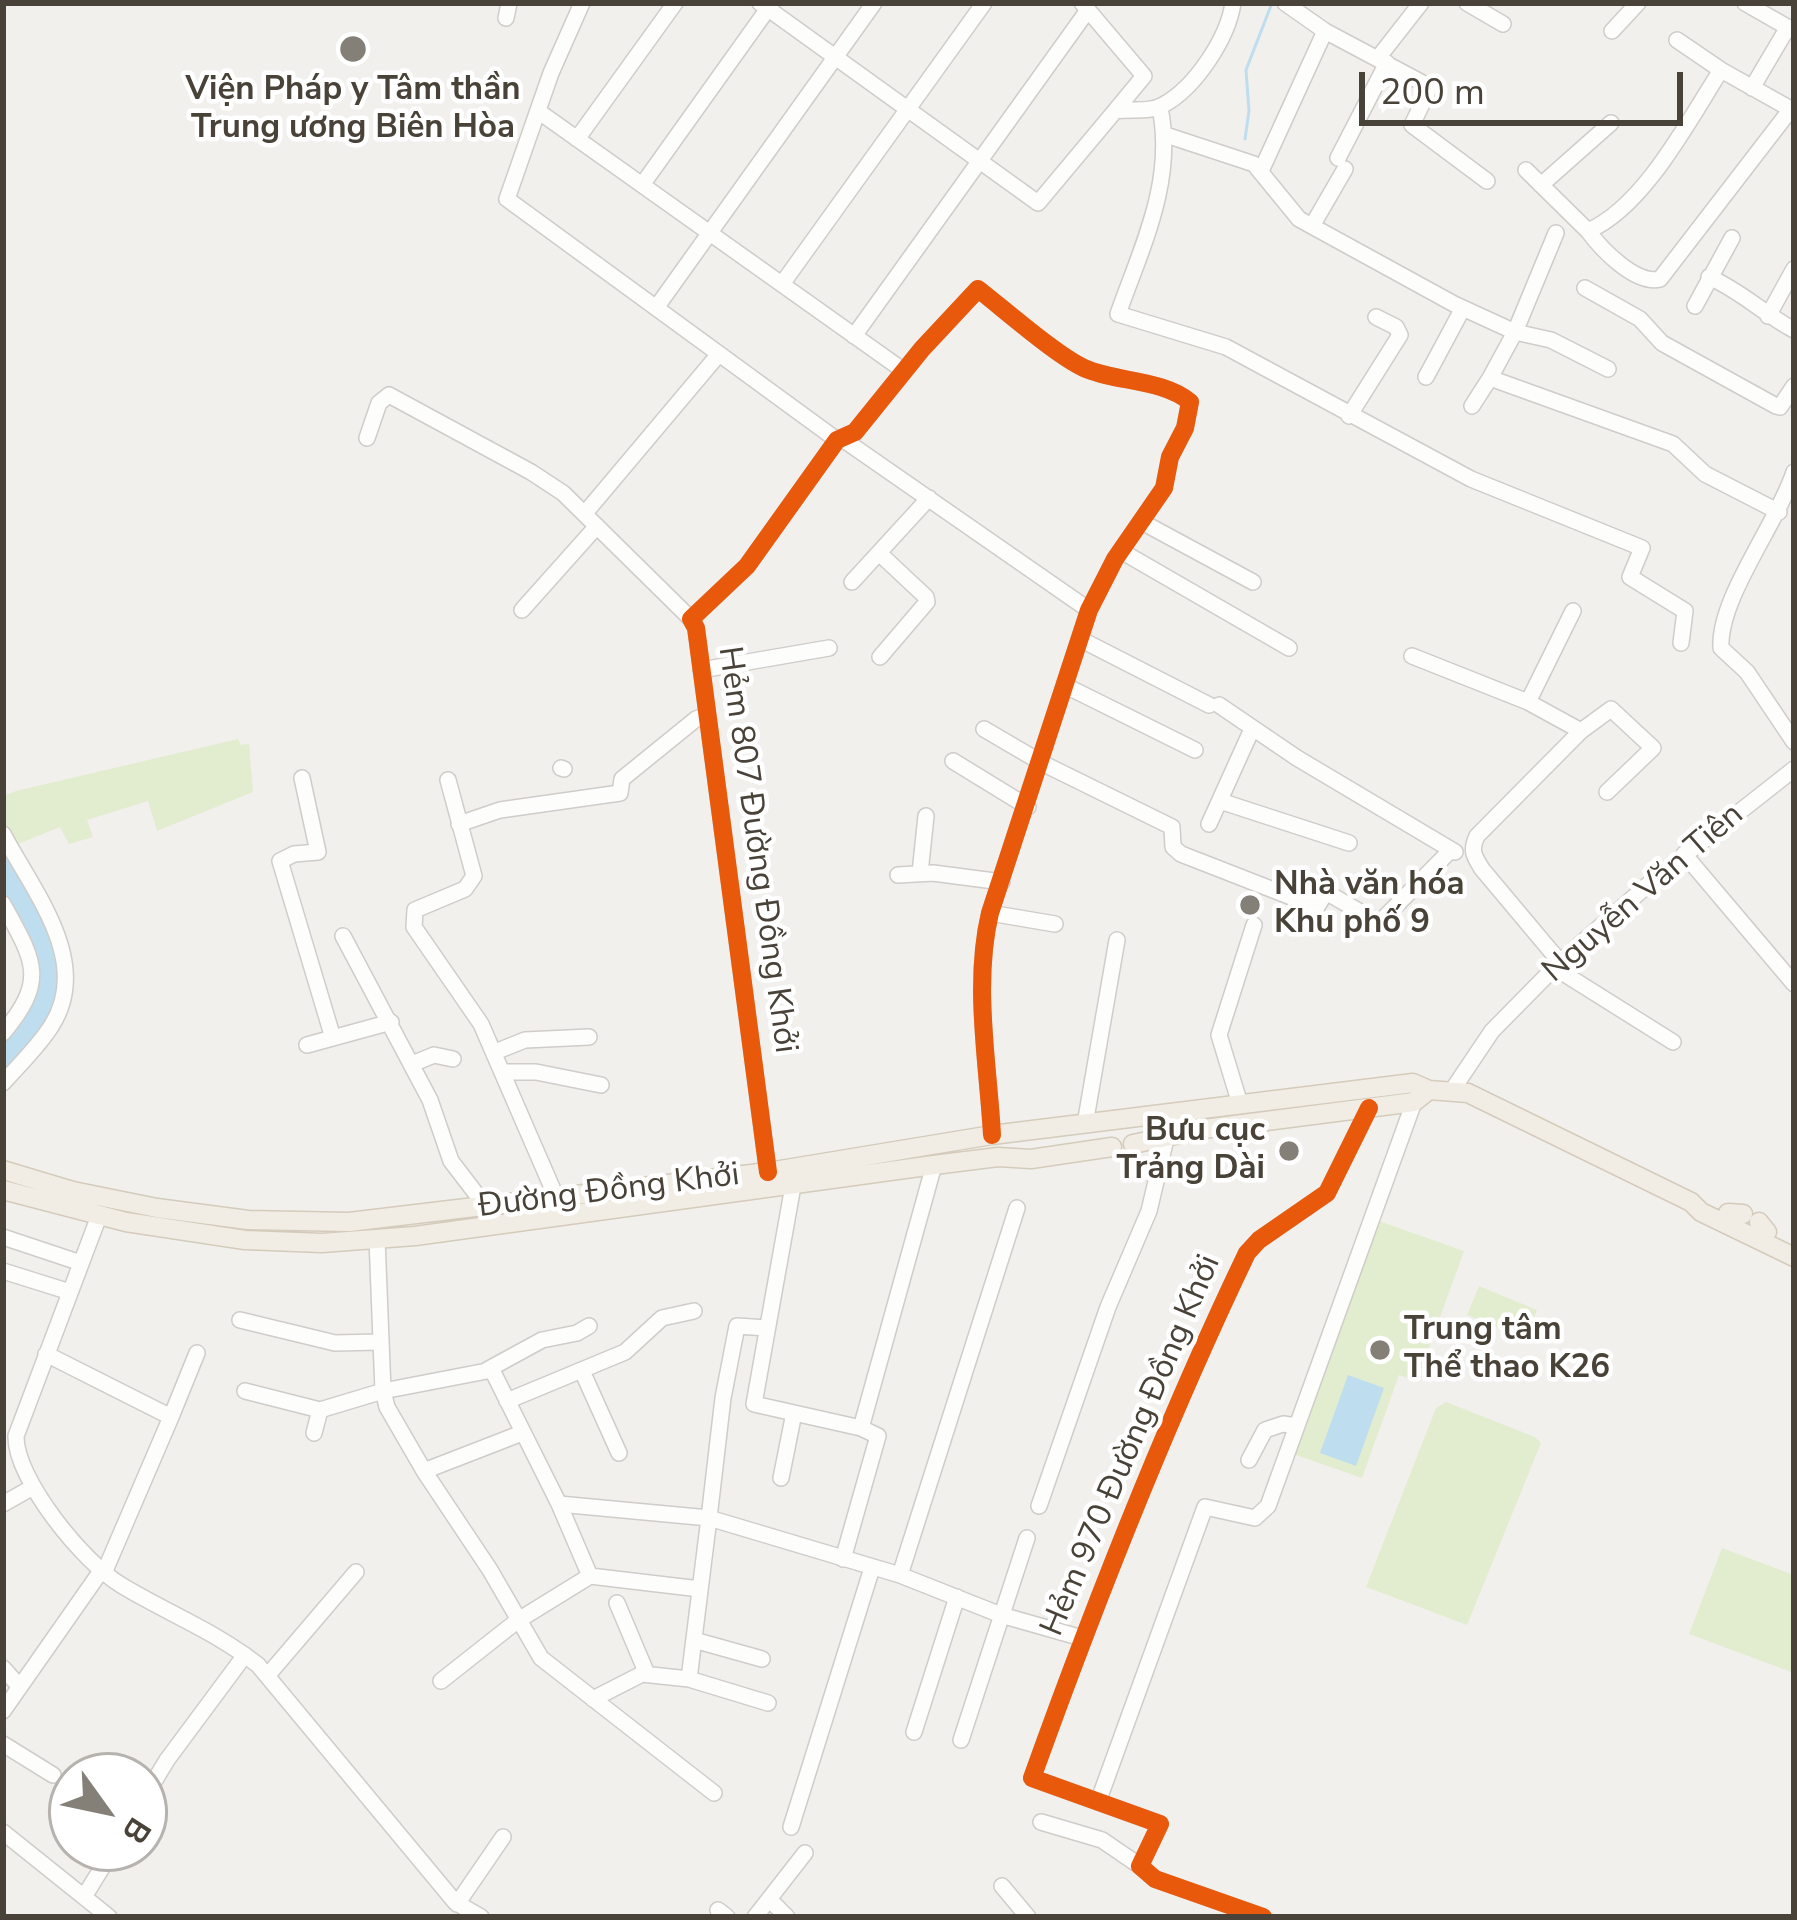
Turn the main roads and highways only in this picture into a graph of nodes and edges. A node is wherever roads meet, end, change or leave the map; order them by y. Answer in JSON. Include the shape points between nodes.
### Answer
{"nodes":[{"id":1,"x":1418,"y":1092,"type":"junction"},
{"id":2,"x":1204,"y":1129,"type":"junction"},
{"id":3,"x":998,"y":1157,"type":"junction"},
{"id":4,"x":3,"y":1170,"type":"edge"},
{"id":5,"x":769,"y":1180,"type":"junction"},
{"id":6,"x":3,"y":1190,"type":"edge"},
{"id":7,"x":1691,"y":1202,"type":"junction"},
{"id":8,"x":102,"y":1207,"type":"junction"},
{"id":9,"x":1794,"y":1245,"type":"edge"},
{"id":10,"x":1794,"y":1257,"type":"edge"}],
"edges":[{"from":1,"to":2,"type":"main road","name":"Đường Đồng Khởi","via":[[1369,1108]]},
{"from":1,"to":5,"type":"main road","name":"Đường Đồng Khởi","via":[[992,1135]]},
{"from":1,"to":7,"type":"main road","name":"Đường Đồng Khởi","via":[[1468,1093]]},
{"from":2,"to":3,"type":"main road","name":"Đường Đồng Khởi"},
{"from":2,"to":3,"type":"main road","name":"Đường Đồng Khởi","via":[[1136,1149]]},
{"from":3,"to":5,"type":"main road","name":"Đường Đồng Khởi","via":[[793,1186]]},
{"from":4,"to":8,"type":"main road","name":"Đường Đồng Khởi"},
{"from":5,"to":8,"type":"main road","name":"Đường Đồng Khởi","via":[[349,1222]]},
{"from":5,"to":8,"type":"main road","name":"Đường Đồng Khởi","via":[[322,1243],[245,1240]]},
{"from":6,"to":8,"type":"main road","name":"Đường Đồng Khởi"},
{"from":7,"to":9,"type":"main road","name":"Đường Đồng Khởi"},
{"from":7,"to":10,"type":"main road","name":"Đường Đồng Khởi"}]}
